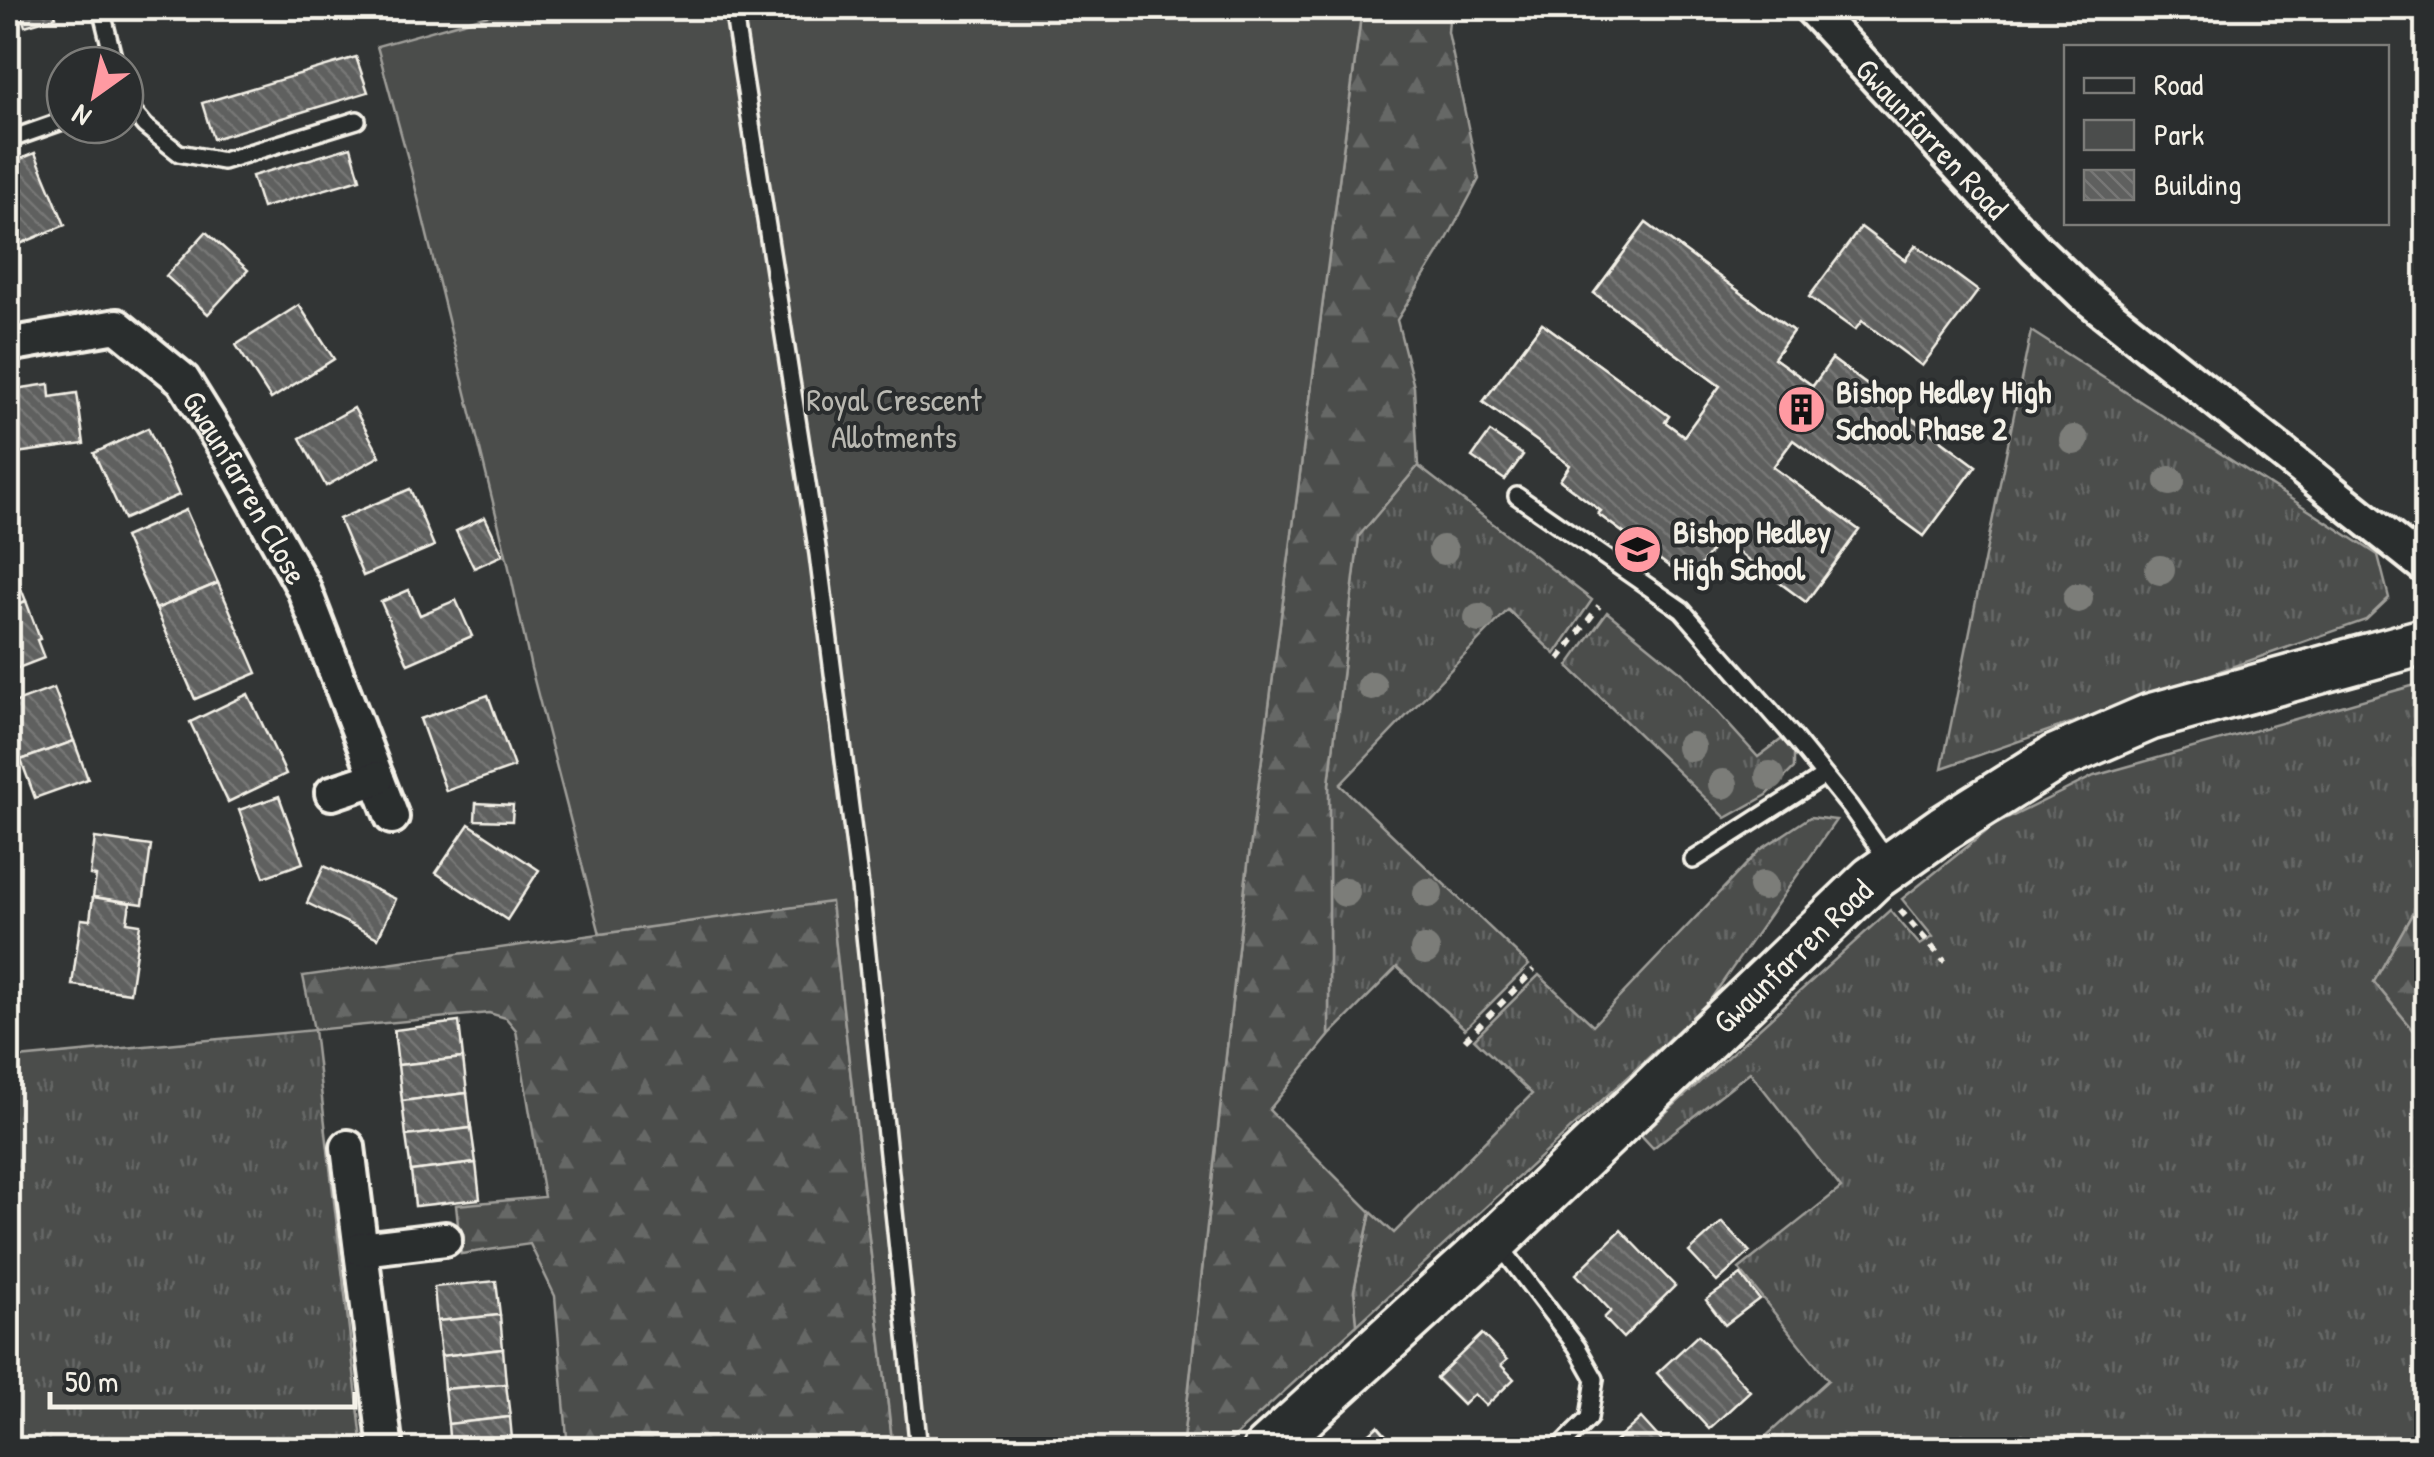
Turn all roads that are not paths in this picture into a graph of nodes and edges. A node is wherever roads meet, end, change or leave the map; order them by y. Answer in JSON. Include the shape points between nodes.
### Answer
{"nodes":[{"id":1,"x":102,"y":8,"type":"edge"},
{"id":2,"x":733,"y":8,"type":"edge"},
{"id":3,"x":1812,"y":8,"type":"edge"},
{"id":4,"x":110,"y":45,"type":"edge"},
{"id":5,"x":357,"y":120,"type":"dead end"},
{"id":6,"x":145,"y":126,"type":"edge"},
{"id":7,"x":45,"y":127,"type":"edge"},
{"id":8,"x":8,"y":140,"type":"edge"},
{"id":9,"x":8,"y":345,"type":"edge"},
{"id":10,"x":1517,"y":496,"type":"dead end"},
{"id":11,"x":2426,"y":567,"type":"edge"},
{"id":12,"x":2426,"y":641,"type":"edge"},
{"id":13,"x":1824,"y":776,"type":"junction"},
{"id":14,"x":377,"y":778,"type":"junction"},
{"id":15,"x":332,"y":793,"type":"dead end"},
{"id":16,"x":392,"y":816,"type":"dead end"},
{"id":17,"x":1692,"y":860,"type":"dead end"},
{"id":18,"x":1893,"y":884,"type":"junction"},
{"id":19,"x":348,"y":1146,"type":"dead end"},
{"id":20,"x":445,"y":1238,"type":"dead end"},
{"id":21,"x":1496,"y":1240,"type":"junction"},
{"id":22,"x":361,"y":1250,"type":"junction"},
{"id":23,"x":386,"y":1450,"type":"edge"},
{"id":24,"x":919,"y":1450,"type":"edge"},
{"id":25,"x":1266,"y":1450,"type":"edge"},
{"id":26,"x":1557,"y":1450,"type":"edge"}],
"edges":[{"from":1,"to":4,"type":"lane"},
{"from":2,"to":24,"type":"lane","via":[[818,554]]},
{"from":3,"to":11,"type":"street","name":"Gwaunfarren Road","via":[[2084,295]]},
{"from":5,"to":6,"type":"lane","via":[[223,161],[179,153]]},
{"from":7,"to":8,"type":"lane"},
{"from":9,"to":14,"type":"street","name":"Gwaunfarren Close","via":[[116,326],[183,380],[304,587]]},
{"from":10,"to":13,"type":"lane","via":[[1682,610]]},
{"from":12,"to":18,"type":"street","name":"Gwaunfarren Road","via":[[2150,717],[2055,758],[1944,828]]},
{"from":13,"to":17,"type":"lane"},
{"from":13,"to":18,"type":"lane"},
{"from":14,"to":15,"type":"street"},
{"from":14,"to":16,"type":"street","name":"Gwaunfarren Close"},
{"from":18,"to":21,"type":"street","name":"Gwaunfarren Road","via":[[1858,893]]},
{"from":19,"to":22,"type":"street"},
{"from":20,"to":22,"type":"street"},
{"from":21,"to":25,"type":"street","name":"Gwaunfarren Road"},
{"from":21,"to":26,"type":"lane","via":[[1595,1379],[1588,1418]]},
{"from":22,"to":23,"type":"street"}]}
